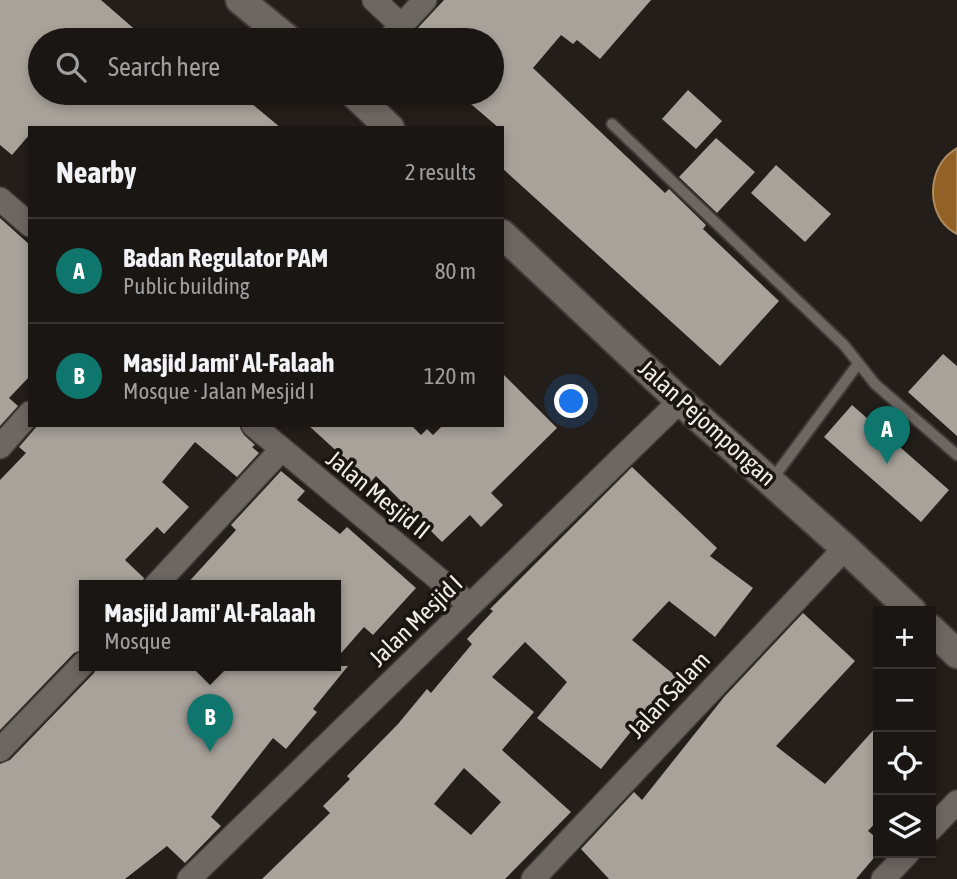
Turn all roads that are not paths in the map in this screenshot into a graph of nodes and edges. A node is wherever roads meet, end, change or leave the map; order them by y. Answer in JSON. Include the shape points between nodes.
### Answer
{"nodes":[{"id":1,"x":240,"y":0,"type":"edge"},
{"id":2,"x":374,"y":0,"type":"edge"},
{"id":3,"x":425,"y":0,"type":"edge"},
{"id":4,"x":274,"y":28,"type":"edge"},
{"id":5,"x":392,"y":28,"type":"edge"},
{"id":6,"x":400,"y":28,"type":"edge"},
{"id":7,"x":366,"y":105,"type":"edge"},
{"id":8,"x":612,"y":124,"type":"dead end"},
{"id":9,"x":388,"y":126,"type":"edge"},
{"id":10,"x":0,"y":199,"type":"edge"},
{"id":11,"x":28,"y":223,"type":"edge"},
{"id":12,"x":504,"y":236,"type":"edge"},
{"id":13,"x":858,"y":364,"type":"junction"},
{"id":14,"x":680,"y":401,"type":"junction"},
{"id":15,"x":28,"y":415,"type":"edge"},
{"id":16,"x":255,"y":427,"type":"edge"},
{"id":17,"x":0,"y":447,"type":"edge"},
{"id":18,"x":281,"y":450,"type":"junction"},
{"id":19,"x":957,"y":455,"type":"edge"},
{"id":20,"x":771,"y":481,"type":"junction"},
{"id":21,"x":845,"y":548,"type":"junction"},
{"id":22,"x":161,"y":580,"type":"edge"},
{"id":23,"x":470,"y":606,"type":"junction"},
{"id":24,"x":907,"y":606,"type":"edge"},
{"id":25,"x":936,"y":634,"type":"edge"},
{"id":26,"x":957,"y":654,"type":"edge"},
{"id":27,"x":79,"y":668,"type":"edge"},
{"id":28,"x":0,"y":750,"type":"edge"},
{"id":29,"x":957,"y":802,"type":"edge"},
{"id":30,"x":936,"y":825,"type":"edge"},
{"id":31,"x":903,"y":858,"type":"edge"},
{"id":32,"x":190,"y":879,"type":"edge"},
{"id":33,"x":533,"y":879,"type":"edge"},
{"id":34,"x":883,"y":879,"type":"edge"}],
"edges":[{"from":1,"to":4,"type":"street"},
{"from":2,"to":5,"type":"street"},
{"from":3,"to":6,"type":"street"},
{"from":7,"to":9,"type":"street"},
{"from":8,"to":13,"type":"lane","via":[[844,345]]},
{"from":10,"to":11,"type":"street"},
{"from":12,"to":14,"type":"street","name":"Jalan Pejompongan"},
{"from":13,"to":19,"type":"lane"},
{"from":13,"to":20,"type":"lane"},
{"from":14,"to":20,"type":"street","name":"Jalan Pejompongan"},
{"from":14,"to":23,"type":"street","name":"Jalan Mesjid I"},
{"from":15,"to":17,"type":"street"},
{"from":16,"to":18,"type":"street","name":"Jalan Mesjid II"},
{"from":18,"to":22,"type":"street"},
{"from":18,"to":23,"type":"street","name":"Jalan Mesjid II"},
{"from":20,"to":21,"type":"street","name":"Jalan Pejompongan"},
{"from":21,"to":24,"type":"street","name":"Jalan Pejompongan"},
{"from":21,"to":33,"type":"street","name":"Jalan Salam"},
{"from":23,"to":32,"type":"street","name":"Jalan Mesjid I"},
{"from":25,"to":26,"type":"street"},
{"from":27,"to":28,"type":"street"},
{"from":29,"to":30,"type":"street"},
{"from":31,"to":34,"type":"street"}]}
